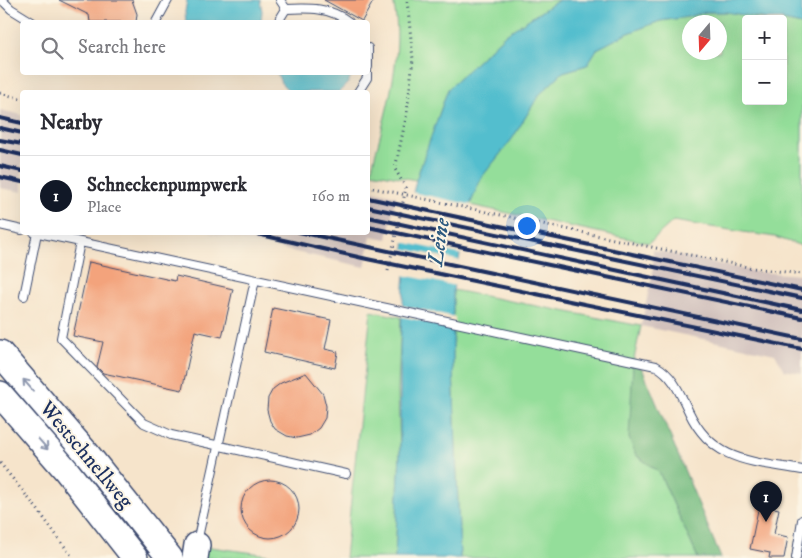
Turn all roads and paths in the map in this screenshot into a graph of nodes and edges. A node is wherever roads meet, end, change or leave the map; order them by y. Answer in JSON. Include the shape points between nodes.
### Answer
{"nodes":[{"id":1,"x":2,"y":0,"type":"edge"},
{"id":2,"x":168,"y":0,"type":"edge"},
{"id":3,"x":280,"y":0,"type":"edge"},
{"id":4,"x":407,"y":0,"type":"edge"},
{"id":5,"x":286,"y":9,"type":"junction"},
{"id":6,"x":29,"y":20,"type":"edge"},
{"id":7,"x":157,"y":20,"type":"edge"},
{"id":8,"x":279,"y":20,"type":"edge"},
{"id":9,"x":345,"y":20,"type":"edge"},
{"id":10,"x":367,"y":75,"type":"edge"},
{"id":11,"x":359,"y":90,"type":"edge"},
{"id":12,"x":0,"y":94,"type":"edge"},
{"id":13,"x":20,"y":99,"type":"edge"},
{"id":14,"x":370,"y":187,"type":"edge"},
{"id":15,"x":0,"y":225,"type":"edge"},
{"id":16,"x":20,"y":230,"type":"edge"},
{"id":17,"x":35,"y":235,"type":"edge"},
{"id":18,"x":45,"y":235,"type":"edge"},
{"id":19,"x":80,"y":242,"type":"junction"},
{"id":20,"x":388,"y":271,"type":"dead end"},
{"id":21,"x":802,"y":274,"type":"edge"},
{"id":22,"x":255,"y":280,"type":"junction"},
{"id":23,"x":24,"y":296,"type":"dead end"},
{"id":24,"x":0,"y":353,"type":"edge"},
{"id":25,"x":0,"y":394,"type":"edge"},
{"id":26,"x":218,"y":446,"type":"junction"},
{"id":27,"x":0,"y":463,"type":"edge"},
{"id":28,"x":802,"y":470,"type":"edge"},
{"id":29,"x":346,"y":474,"type":"dead end"},
{"id":30,"x":802,"y":520,"type":"edge"},
{"id":31,"x":196,"y":551,"type":"edge"},
{"id":32,"x":73,"y":558,"type":"edge"},
{"id":33,"x":135,"y":558,"type":"edge"},
{"id":34,"x":170,"y":558,"type":"edge"},
{"id":35,"x":796,"y":558,"type":"edge"}],
"edges":[{"from":1,"to":6,"type":"lane"},
{"from":2,"to":7,"type":"lane"},
{"from":3,"to":5,"type":"lane"},
{"from":4,"to":20,"type":"path","via":[[413,59],[395,169],[406,188]]},
{"from":5,"to":8,"type":"lane"},
{"from":5,"to":9,"type":"lane","via":[[314,8]]},
{"from":10,"to":11,"type":"lane"},
{"from":12,"to":13,"type":"path"},
{"from":14,"to":21,"type":"path","bridge":true,"via":[[753,268]]},
{"from":15,"to":16,"type":"lane"},
{"from":17,"to":23,"type":"lane"},
{"from":18,"to":19,"type":"lane"},
{"from":19,"to":22,"type":"lane"},
{"from":19,"to":26,"type":"lane","via":[[61,338],[144,423],[171,435]]},
{"from":22,"to":26,"type":"lane"},
{"from":22,"to":28,"type":"lane","via":[[656,366],[675,384],[694,424],[714,446],[741,458]]},
{"from":34,"to":24,"type":"highway","name":"Westschnellweg","one_way":true,"via":[[88,455]]},
{"from":25,"to":33,"type":"highway","name":"Westschnellweg","one_way":true,"via":[[66,470]]},
{"from":26,"to":29,"type":"lane"},
{"from":26,"to":31,"type":"lane"},
{"from":27,"to":32,"type":"path"},
{"from":30,"to":35,"type":"lane"}]}
